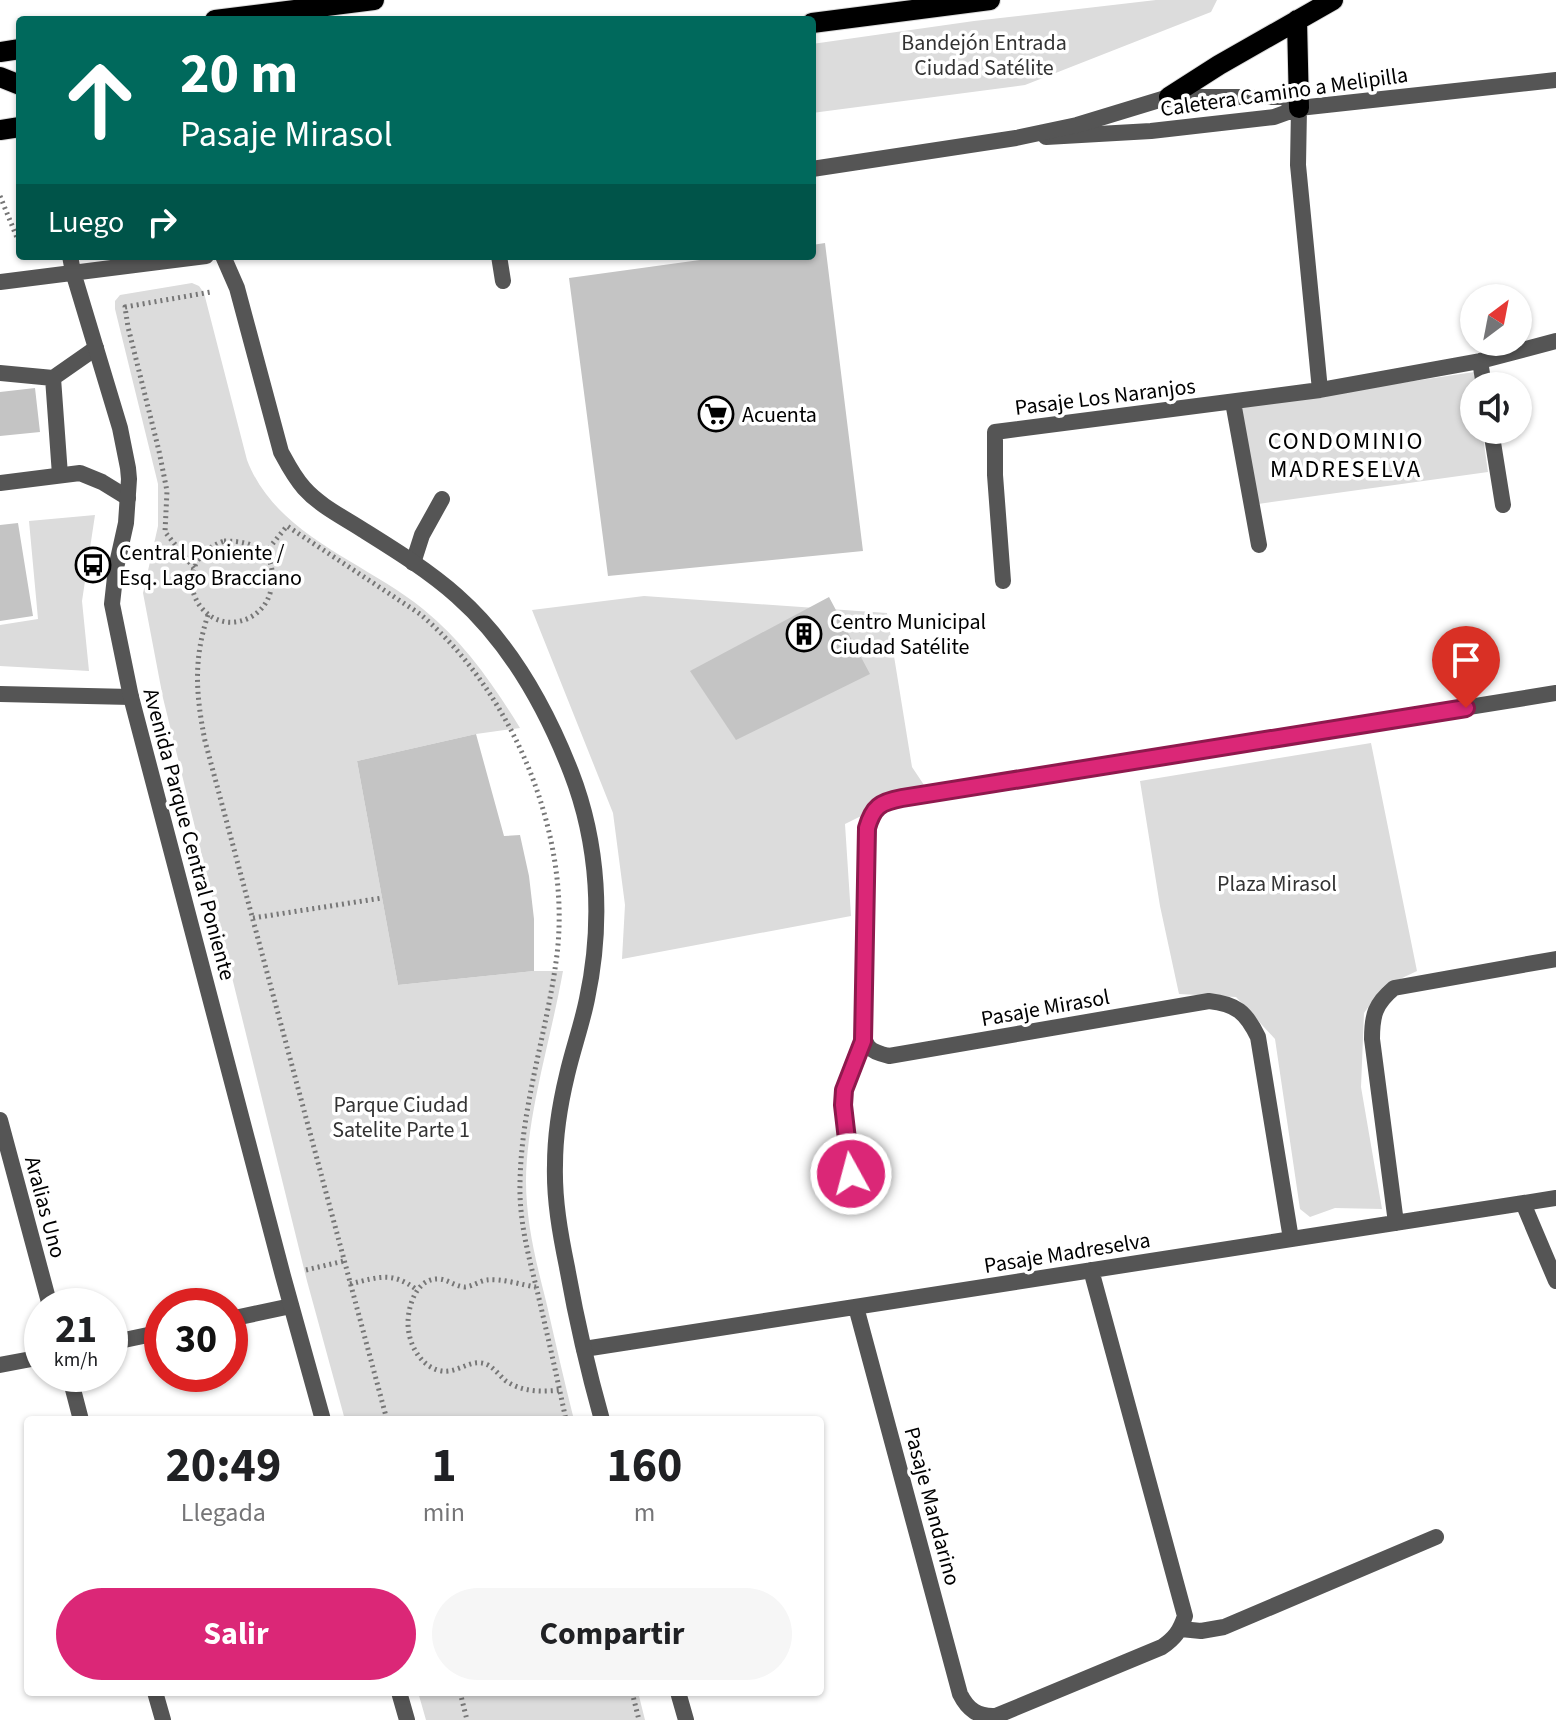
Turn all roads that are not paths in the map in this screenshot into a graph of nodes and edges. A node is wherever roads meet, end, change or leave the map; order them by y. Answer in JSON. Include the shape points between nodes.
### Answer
{"nodes":[{"id":1,"x":374,"y":0,"type":"edge"},
{"id":2,"x":990,"y":0,"type":"edge"},
{"id":3,"x":1333,"y":0,"type":"edge"},
{"id":4,"x":247,"y":16,"type":"edge"},
{"id":5,"x":1297,"y":20,"type":"junction"},
{"id":6,"x":816,"y":22,"type":"edge"},
{"id":7,"x":1556,"y":80,"type":"edge"},
{"id":8,"x":1169,"y":97,"type":"junction"},
{"id":9,"x":1299,"y":108,"type":"junction"},
{"id":10,"x":1016,"y":138,"type":"junction"},
{"id":11,"x":816,"y":168,"type":"edge"},
{"id":12,"x":139,"y":260,"type":"edge"},
{"id":13,"x":225,"y":260,"type":"edge"},
{"id":14,"x":500,"y":260,"type":"edge"},
{"id":15,"x":72,"y":264,"type":"edge"},
{"id":16,"x":503,"y":281,"type":"dead end"},
{"id":17,"x":0,"y":282,"type":"edge"},
{"id":18,"x":1556,"y":341,"type":"edge"},
{"id":19,"x":96,"y":348,"type":"junction"},
{"id":20,"x":1480,"y":361,"type":"junction"},
{"id":21,"x":1482,"y":372,"type":"edge"},
{"id":22,"x":0,"y":373,"type":"edge"},
{"id":23,"x":53,"y":378,"type":"junction"},
{"id":24,"x":1320,"y":390,"type":"junction"},
{"id":25,"x":1233,"y":402,"type":"junction"},
{"id":26,"x":1493,"y":444,"type":"edge"},
{"id":27,"x":60,"y":475,"type":"junction"},
{"id":28,"x":0,"y":483,"type":"edge"},
{"id":29,"x":128,"y":498,"type":"junction"},
{"id":30,"x":442,"y":499,"type":"dead end"},
{"id":31,"x":1503,"y":505,"type":"dead end"},
{"id":32,"x":1259,"y":545,"type":"dead end"},
{"id":33,"x":413,"y":563,"type":"junction"},
{"id":34,"x":1003,"y":581,"type":"dead end"},
{"id":35,"x":1556,"y":693,"type":"edge"},
{"id":36,"x":0,"y":694,"type":"edge"},
{"id":37,"x":131,"y":697,"type":"junction"},
{"id":38,"x":1556,"y":959,"type":"edge"},
{"id":39,"x":863,"y":1041,"type":"junction"},
{"id":40,"x":0,"y":1120,"type":"edge"},
{"id":41,"x":851,"y":1174,"type":"dead end"},
{"id":42,"x":1556,"y":1198,"type":"edge"},
{"id":43,"x":1523,"y":1203,"type":"junction"},
{"id":44,"x":1396,"y":1223,"type":"junction"},
{"id":45,"x":1291,"y":1239,"type":"junction"},
{"id":46,"x":1091,"y":1270,"type":"junction"},
{"id":47,"x":1556,"y":1281,"type":"edge"},
{"id":48,"x":45,"y":1288,"type":"edge"},
{"id":49,"x":291,"y":1306,"type":"junction"},
{"id":50,"x":856,"y":1307,"type":"junction"},
{"id":51,"x":248,"y":1315,"type":"edge"},
{"id":52,"x":584,"y":1349,"type":"junction"},
{"id":53,"x":24,"y":1360,"type":"edge"},
{"id":54,"x":0,"y":1365,"type":"edge"},
{"id":55,"x":74,"y":1392,"type":"edge"},
{"id":56,"x":80,"y":1416,"type":"edge"},
{"id":57,"x":322,"y":1416,"type":"edge"},
{"id":58,"x":601,"y":1416,"type":"edge"},
{"id":59,"x":1436,"y":1537,"type":"dead end"},
{"id":60,"x":1181,"y":1629,"type":"junction"},
{"id":61,"x":156,"y":1696,"type":"edge"},
{"id":62,"x":400,"y":1696,"type":"edge"},
{"id":63,"x":679,"y":1696,"type":"edge"},
{"id":64,"x":972,"y":1716,"type":"edge"},
{"id":65,"x":163,"y":1720,"type":"edge"},
{"id":66,"x":407,"y":1720,"type":"edge"},
{"id":67,"x":686,"y":1720,"type":"edge"}],
"edges":[{"from":1,"to":4,"type":"main road"},
{"from":2,"to":6,"type":"main road"},
{"from":3,"to":5,"type":"main road"},
{"from":5,"to":8,"type":"main road"},
{"from":5,"to":9,"type":"main road"},
{"from":7,"to":9,"type":"street","name":"Caletera Camino a Melipilla"},
{"from":8,"to":9,"type":"street","name":"Caletera Camino a Melipilla","via":[[1283,97]]},
{"from":8,"to":10,"type":"street","name":"Caletera Camino a Melipilla"},
{"from":9,"to":10,"type":"street","name":"Caletera Camino a Melipilla","via":[[1274,117],[1166,129]]},
{"from":9,"to":24,"type":"street","via":[[1298,165]]},
{"from":10,"to":11,"type":"street","name":"Caletera Camino a Melipilla"},
{"from":12,"to":15,"type":"street"},
{"from":13,"to":33,"type":"street","via":[[291,473],[321,503]]},
{"from":14,"to":16,"type":"street"},
{"from":15,"to":17,"type":"street"},
{"from":15,"to":19,"type":"street","name":"Avenida Parque Central Poniente"},
{"from":18,"to":20,"type":"street","name":"Pasaje Los Naranjos"},
{"from":19,"to":23,"type":"street"},
{"from":19,"to":29,"type":"street","name":"Avenida Parque Central Poniente","via":[[120,428]]},
{"from":20,"to":21,"type":"street"},
{"from":20,"to":24,"type":"street","name":"Pasaje Los Naranjos"},
{"from":22,"to":23,"type":"street"},
{"from":23,"to":27,"type":"street"},
{"from":24,"to":25,"type":"street","name":"Pasaje Los Naranjos"},
{"from":25,"to":32,"type":"street"},
{"from":25,"to":34,"type":"street","name":"Pasaje Los Naranjos","via":[[995,432]]},
{"from":26,"to":31,"type":"street"},
{"from":27,"to":28,"type":"street"},
{"from":27,"to":29,"type":"street","via":[[80,473]]},
{"from":29,"to":37,"type":"street","name":"Avenida Parque Central Poniente","via":[[112,604]]},
{"from":30,"to":33,"type":"street"},
{"from":33,"to":52,"type":"street","via":[[457,596],[516,664],[556,736],[584,812],[597,893],[597,936],[558,1119],[555,1165],[562,1242]]},
{"from":35,"to":39,"type":"street","via":[[879,805],[867,828]]},
{"from":36,"to":37,"type":"street"},
{"from":37,"to":49,"type":"street","name":"Avenida Parque Central Poniente"},
{"from":38,"to":44,"type":"street","via":[[1394,988],[1381,999],[1372,1039]]},
{"from":39,"to":41,"type":"street","via":[[844,1090]]},
{"from":39,"to":45,"type":"street","name":"Pasaje Mirasol","via":[[889,1056],[1209,1001],[1239,1009],[1258,1037]]},
{"from":40,"to":48,"type":"street","name":"Aralias Uno"},
{"from":42,"to":43,"type":"street","name":"Pasaje Madreselva"},
{"from":43,"to":44,"type":"street","name":"Pasaje Madreselva"},
{"from":43,"to":47,"type":"street"},
{"from":44,"to":45,"type":"street","name":"Pasaje Madreselva"},
{"from":45,"to":46,"type":"street","name":"Pasaje Madreselva"},
{"from":46,"to":50,"type":"street","name":"Pasaje Madreselva"},
{"from":46,"to":60,"type":"street","via":[[1182,1602]]},
{"from":49,"to":51,"type":"street"},
{"from":49,"to":57,"type":"street","name":"Avenida Parque Central Poniente"},
{"from":50,"to":52,"type":"street","name":"Pasaje Madreselva"},
{"from":50,"to":64,"type":"street","name":"Pasaje Mandarino","via":[[960,1694]]},
{"from":52,"to":58,"type":"street"},
{"from":53,"to":54,"type":"street"},
{"from":55,"to":56,"type":"street"},
{"from":59,"to":60,"type":"street","via":[[1224,1627]]},
{"from":60,"to":64,"type":"street","name":"Pasaje Mandarino","via":[[1162,1647],[996,1716]]},
{"from":61,"to":65,"type":"street"},
{"from":62,"to":66,"type":"street"},
{"from":63,"to":67,"type":"street"}]}
